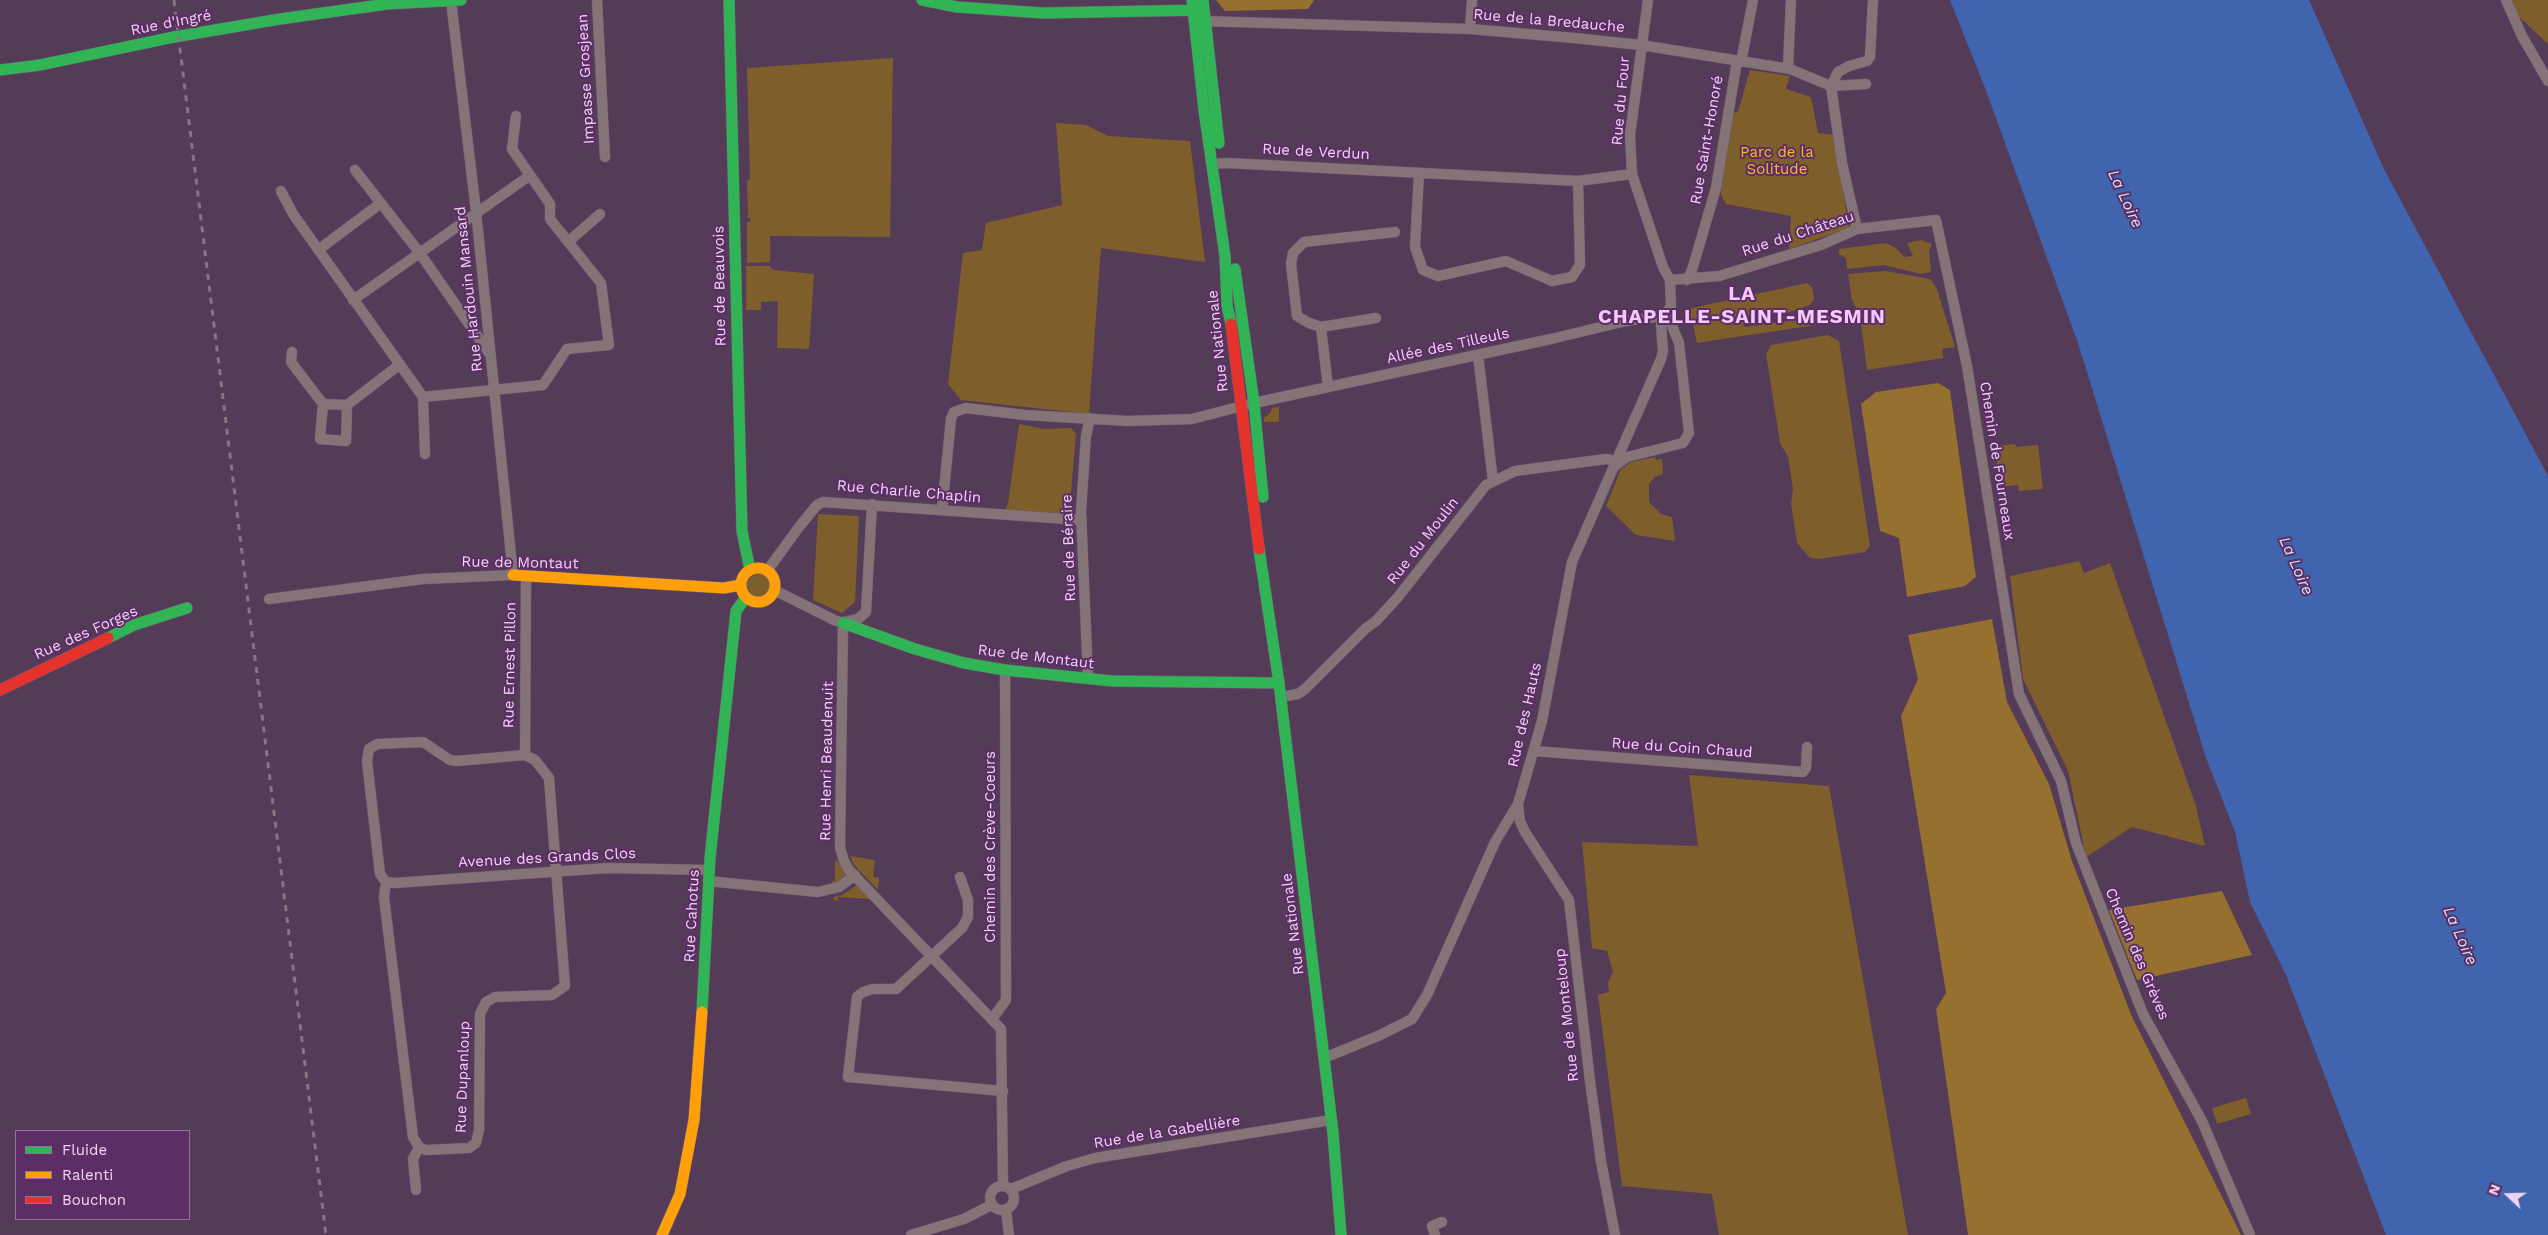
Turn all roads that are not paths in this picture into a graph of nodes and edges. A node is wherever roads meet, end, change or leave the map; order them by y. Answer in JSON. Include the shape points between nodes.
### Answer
{"nodes":[{"id":1,"x":456,"y":0,"type":"edge"},
{"id":2,"x":597,"y":0,"type":"edge"},
{"id":3,"x":729,"y":0,"type":"edge"},
{"id":4,"x":922,"y":0,"type":"edge"},
{"id":5,"x":1472,"y":0,"type":"edge"},
{"id":6,"x":1648,"y":0,"type":"edge"},
{"id":7,"x":1753,"y":0,"type":"edge"},
{"id":8,"x":1791,"y":0,"type":"edge"},
{"id":9,"x":1873,"y":0,"type":"edge"},
{"id":10,"x":2506,"y":0,"type":"edge"},
{"id":11,"x":363,"y":4,"type":"edge"},
{"id":12,"x":972,"y":4,"type":"edge"},
{"id":13,"x":1198,"y":10,"type":"edge"},
{"id":14,"x":1470,"y":29,"type":"junction"},
{"id":15,"x":1641,"y":45,"type":"junction"},
{"id":16,"x":1739,"y":61,"type":"junction"},
{"id":17,"x":2,"y":68,"type":"edge"},
{"id":18,"x":1788,"y":68,"type":"junction"},
{"id":19,"x":2548,"y":81,"type":"edge"},
{"id":20,"x":1866,"y":84,"type":"dead end"},
{"id":21,"x":1831,"y":86,"type":"junction"},
{"id":22,"x":516,"y":116,"type":"dead end"},
{"id":23,"x":605,"y":157,"type":"dead end"},
{"id":24,"x":1217,"y":164,"type":"junction"},
{"id":25,"x":355,"y":170,"type":"dead end"},
{"id":26,"x":1419,"y":173,"type":"junction"},
{"id":27,"x":1632,"y":174,"type":"junction"},
{"id":28,"x":529,"y":176,"type":"junction"},
{"id":29,"x":1578,"y":181,"type":"junction"},
{"id":30,"x":281,"y":191,"type":"dead end"},
{"id":31,"x":381,"y":203,"type":"junction"},
{"id":32,"x":476,"y":211,"type":"junction"},
{"id":33,"x":600,"y":214,"type":"dead end"},
{"id":34,"x":1936,"y":220,"type":"joint"},
{"id":35,"x":1857,"y":229,"type":"junction"},
{"id":36,"x":1395,"y":232,"type":"dead end"},
{"id":37,"x":568,"y":242,"type":"junction"},
{"id":38,"x":318,"y":250,"type":"junction"},
{"id":39,"x":419,"y":252,"type":"junction"},
{"id":40,"x":1670,"y":280,"type":"junction"},
{"id":41,"x":1687,"y":280,"type":"junction"},
{"id":42,"x":353,"y":300,"type":"junction"},
{"id":43,"x":1663,"y":316,"type":"junction"},
{"id":44,"x":1376,"y":318,"type":"dead end"},
{"id":45,"x":1320,"y":327,"type":"junction"},
{"id":46,"x":292,"y":352,"type":"dead end"},
{"id":47,"x":490,"y":354,"type":"junction"},
{"id":48,"x":1478,"y":355,"type":"junction"},
{"id":49,"x":399,"y":365,"type":"junction"},
{"id":50,"x":1328,"y":387,"type":"junction"},
{"id":51,"x":495,"y":391,"type":"junction"},
{"id":52,"x":423,"y":397,"type":"junction"},
{"id":53,"x":1254,"y":403,"type":"junction"},
{"id":54,"x":323,"y":404,"type":"junction"},
{"id":55,"x":347,"y":405,"type":"junction"},
{"id":56,"x":1240,"y":407,"type":"junction"},
{"id":57,"x":1090,"y":418,"type":"junction"},
{"id":58,"x":1626,"y":440,"type":"junction"},
{"id":59,"x":1642,"y":452,"type":"junction"},
{"id":60,"x":426,"y":454,"type":"dead end"},
{"id":61,"x":1615,"y":464,"type":"junction"},
{"id":62,"x":1493,"y":481,"type":"junction"},
{"id":63,"x":872,"y":504,"type":"junction"},
{"id":64,"x":942,"y":510,"type":"junction"},
{"id":65,"x":1082,"y":520,"type":"junction"},
{"id":66,"x":750,"y":570,"type":"junction"},
{"id":67,"x":767,"y":571,"type":"junction"},
{"id":68,"x":514,"y":575,"type":"junction"},
{"id":69,"x":526,"y":576,"type":"junction"},
{"id":70,"x":741,"y":584,"type":"junction"},
{"id":71,"x":774,"y":590,"type":"junction"},
{"id":72,"x":746,"y":597,"type":"junction"},
{"id":73,"x":269,"y":599,"type":"dead end"},
{"id":74,"x":186,"y":608,"type":"dead end"},
{"id":75,"x":843,"y":623,"type":"junction"},
{"id":76,"x":1277,"y":666,"type":"junction"},
{"id":77,"x":1005,"y":670,"type":"junction"},
{"id":78,"x":1088,"y":678,"type":"junction"},
{"id":79,"x":1279,"y":683,"type":"junction"},
{"id":80,"x":0,"y":690,"type":"edge"},
{"id":81,"x":1281,"y":697,"type":"junction"},
{"id":82,"x":2025,"y":707,"type":"joint"},
{"id":83,"x":1807,"y":747,"type":"dead end"},
{"id":84,"x":1534,"y":752,"type":"junction"},
{"id":85,"x":525,"y":754,"type":"junction"},
{"id":86,"x":1518,"y":804,"type":"junction"},
{"id":87,"x":556,"y":872,"type":"junction"},
{"id":88,"x":709,"y":876,"type":"junction"},
{"id":89,"x":855,"y":876,"type":"junction"},
{"id":90,"x":960,"y":877,"type":"dead end"},
{"id":91,"x":386,"y":882,"type":"junction"},
{"id":92,"x":931,"y":957,"type":"junction"},
{"id":93,"x":992,"y":1019,"type":"junction"},
{"id":94,"x":1324,"y":1058,"type":"junction"},
{"id":95,"x":1003,"y":1091,"type":"junction"},
{"id":96,"x":1331,"y":1120,"type":"junction"},
{"id":97,"x":419,"y":1147,"type":"junction"},
{"id":98,"x":1338,"y":1178,"type":"junction"},
{"id":99,"x":1007,"y":1188,"type":"junction"},
{"id":100,"x":416,"y":1190,"type":"dead end"},
{"id":101,"x":992,"y":1205,"type":"junction"},
{"id":102,"x":1006,"y":1210,"type":"junction"},
{"id":103,"x":1442,"y":1222,"type":"dead end"},
{"id":104,"x":662,"y":1235,"type":"edge"},
{"id":105,"x":911,"y":1235,"type":"edge"},
{"id":106,"x":1009,"y":1235,"type":"edge"},
{"id":107,"x":1341,"y":1235,"type":"edge"},
{"id":108,"x":1348,"y":1235,"type":"edge"},
{"id":109,"x":1435,"y":1235,"type":"edge"},
{"id":110,"x":1615,"y":1235,"type":"edge"},
{"id":111,"x":2250,"y":1235,"type":"edge"}],
"edges":[{"from":1,"to":11,"type":"street","name":"Rue d'Ingré"},
{"from":1,"to":32,"type":"street","name":"Rue Hardouin Mansard"},
{"from":2,"to":23,"type":"street","name":"Impasse Grosjean"},
{"from":3,"to":66,"type":"street","name":"Rue de Beauvois","via":[[742,531]]},
{"from":4,"to":12,"type":"street"},
{"from":5,"to":14,"type":"street"},
{"from":6,"to":15,"type":"street","name":"Rue du Four"},
{"from":7,"to":16,"type":"street","name":"Rue Saint-Honoré"},
{"from":8,"to":18,"type":"street"},
{"from":9,"to":21,"type":"street","via":[[1870,57],[1838,72]]},
{"from":10,"to":19,"type":"street"},
{"from":11,"to":17,"type":"street","name":"Rue d'Ingré","via":[[174,37],[40,65]]},
{"from":12,"to":13,"type":"street","via":[[1043,12]]},
{"from":13,"to":14,"type":"street","name":"Rue de la Bredauche"},
{"from":13,"to":24,"type":"street","name":"Rue Nationale"},
{"from":14,"to":15,"type":"street","name":"Rue de la Bredauche"},
{"from":15,"to":16,"type":"street","name":"Rue de la Bredauche"},
{"from":15,"to":27,"type":"street","name":"Rue du Four","via":[[1630,135]]},
{"from":16,"to":18,"type":"street","name":"Rue de la Bredauche"},
{"from":16,"to":41,"type":"street","name":"Rue Saint-Honoré","via":[[1716,188]]},
{"from":18,"to":21,"type":"street","name":"Rue de la Bredauche"},
{"from":20,"to":21,"type":"street","name":"Rue de la Bredauche"},
{"from":21,"to":35,"type":"street","via":[[1842,163]]},
{"from":22,"to":28,"type":"street","via":[[512,149]]},
{"from":24,"to":26,"type":"street","name":"Rue de Verdun"},
{"from":24,"to":53,"type":"street","name":"Rue Nationale"},
{"from":24,"to":56,"type":"street","name":"Rue Nationale","via":[[1227,305],[1235,343]]},
{"from":25,"to":31,"type":"street"},
{"from":26,"to":29,"type":"street","name":"Rue de Verdun"},
{"from":26,"to":29,"type":"street","via":[[1415,247],[1423,270],[1438,276],[1506,261],[1552,281],[1572,277],[1580,265]]},
{"from":27,"to":29,"type":"street","name":"Rue de Verdun"},
{"from":27,"to":40,"type":"street","name":"Rue du Four"},
{"from":28,"to":32,"type":"street"},
{"from":28,"to":37,"type":"street","via":[[550,204],[550,220]]},
{"from":30,"to":38,"type":"street"},
{"from":31,"to":38,"type":"street"},
{"from":31,"to":39,"type":"street"},
{"from":32,"to":39,"type":"street"},
{"from":32,"to":47,"type":"street","name":"Rue Hardouin Mansard"},
{"from":33,"to":37,"type":"street"},
{"from":34,"to":35,"type":"street","name":"Rue du Château"},
{"from":34,"to":82,"type":"street","name":"Chemin de Fourneaux","via":[[1967,366],[2019,694]]},
{"from":35,"to":41,"type":"street","name":"Rue du Château","via":[[1821,245],[1718,276]]},
{"from":36,"to":45,"type":"street","via":[[1304,242],[1293,253],[1291,264],[1298,316]]},
{"from":37,"to":51,"type":"street","via":[[601,283],[609,345],[567,348],[543,385]]},
{"from":38,"to":42,"type":"street"},
{"from":39,"to":42,"type":"street"},
{"from":39,"to":47,"type":"street"},
{"from":40,"to":41,"type":"street","name":"Rue du Château"},
{"from":40,"to":43,"type":"street","name":"Rue du Four","via":[[1671,307]]},
{"from":42,"to":49,"type":"street"},
{"from":43,"to":48,"type":"street","name":"Allée des Tilleuls","via":[[1626,320]]},
{"from":43,"to":58,"type":"street","name":"Rue des Hauts","via":[[1663,351]]},
{"from":43,"to":59,"type":"street","via":[[1674,326],[1679,343],[1689,433],[1683,443]]},
{"from":44,"to":45,"type":"street"},
{"from":45,"to":50,"type":"street"},
{"from":46,"to":54,"type":"street","via":[[291,362]]},
{"from":47,"to":51,"type":"street","name":"Rue Hardouin Mansard"},
{"from":48,"to":50,"type":"street","name":"Allée des Tilleuls"},
{"from":48,"to":62,"type":"street"},
{"from":49,"to":52,"type":"street"},
{"from":49,"to":55,"type":"street"},
{"from":50,"to":53,"type":"street","name":"Allée des Tilleuls"},
{"from":51,"to":52,"type":"street"},
{"from":51,"to":68,"type":"street","name":"Rue Hardouin Mansard"},
{"from":52,"to":60,"type":"street"},
{"from":53,"to":56,"type":"street","name":"Allée des Tilleuls"},
{"from":53,"to":76,"type":"street","name":"Rue Nationale"},
{"from":54,"to":55,"type":"street"},
{"from":54,"to":55,"type":"street","via":[[320,439],[346,441]]},
{"from":56,"to":57,"type":"street","via":[[1192,419],[1128,421]]},
{"from":56,"to":76,"type":"street","name":"Rue Nationale"},
{"from":57,"to":64,"type":"street","via":[[966,408],[954,412],[949,427]]},
{"from":57,"to":65,"type":"street","name":"Rue de Béraire","via":[[1086,436]]},
{"from":58,"to":59,"type":"street","via":[[1630,448]]},
{"from":58,"to":61,"type":"street","name":"Rue des Hauts"},
{"from":59,"to":61,"type":"street"},
{"from":61,"to":62,"type":"street","name":"Rue du Moulin","via":[[1606,458],[1515,471]]},
{"from":61,"to":84,"type":"street","name":"Rue des Hauts","via":[[1572,562]]},
{"from":62,"to":81,"type":"street","name":"Rue du Moulin","via":[[1376,621],[1305,689],[1298,694]]},
{"from":63,"to":64,"type":"street","name":"Rue Charlie Chaplin"},
{"from":63,"to":67,"type":"street","name":"Rue Charlie Chaplin","via":[[829,501],[817,505]]},
{"from":63,"to":75,"type":"street","via":[[866,612],[858,619]]},
{"from":64,"to":65,"type":"street","name":"Rue Charlie Chaplin"},
{"from":65,"to":78,"type":"street","name":"Rue de Béraire"},
{"from":66,"to":67,"type":"street","via":[[759,568]]},
{"from":66,"to":70,"type":"street"},
{"from":67,"to":71,"type":"street","via":[[774,579]]},
{"from":68,"to":69,"type":"street","name":"Rue de Montaut"},
{"from":68,"to":73,"type":"street","name":"Rue de Montaut","via":[[423,579]]},
{"from":69,"to":70,"type":"street","name":"Rue de Montaut","via":[[724,588]]},
{"from":69,"to":85,"type":"street","name":"Rue Ernest Pillon"},
{"from":70,"to":72,"type":"street"},
{"from":71,"to":72,"type":"street","via":[[769,598],[760,602]]},
{"from":71,"to":75,"type":"street","name":"Rue de Montaut"},
{"from":72,"to":88,"type":"street","name":"Rue Cahotus","via":[[736,611]]},
{"from":74,"to":80,"type":"street","name":"Rue des Forges","via":[[134,626]]},
{"from":75,"to":77,"type":"street","name":"Rue de Montaut","via":[[915,649]]},
{"from":75,"to":89,"type":"street","name":"Rue Henri Beaudenuit","via":[[840,848],[844,861]]},
{"from":76,"to":79,"type":"street","name":"Rue Nationale"},
{"from":77,"to":78,"type":"street","name":"Rue de Montaut"},
{"from":77,"to":93,"type":"street","name":"Chemin des Crève-Coeurs","via":[[1006,1000]]},
{"from":78,"to":79,"type":"street","name":"Rue de Montaut"},
{"from":79,"to":81,"type":"street","name":"Rue Nationale"},
{"from":81,"to":94,"type":"street","name":"Rue Nationale"},
{"from":82,"to":111,"type":"street","name":"Chemin des Grèves","via":[[2061,781],[2076,843],[2143,1014],[2202,1121]]},
{"from":83,"to":84,"type":"street","name":"Rue du Coin Chaud","via":[[1803,772]]},
{"from":84,"to":86,"type":"street","name":"Rue des Hauts"},
{"from":85,"to":87,"type":"street","via":[[535,760],[549,778]]},
{"from":85,"to":91,"type":"street","via":[[457,761],[450,760],[423,742],[377,744],[369,748],[367,761],[380,874]]},
{"from":86,"to":94,"type":"street","name":"Rue des Hauts","via":[[1495,842],[1427,995],[1412,1019]]},
{"from":86,"to":110,"type":"street","name":"Rue de Monteloup","via":[[1525,832],[1569,900],[1590,1082]]},
{"from":87,"to":88,"type":"street","name":"Avenue des Grands Clos","via":[[607,868]]},
{"from":87,"to":91,"type":"street","name":"Avenue des Grands Clos","via":[[395,884]]},
{"from":87,"to":97,"type":"street","name":"Rue Dupanloup","via":[[565,986],[552,995],[495,997],[486,1002],[480,1014],[480,1130],[476,1143],[469,1148],[426,1150]]},
{"from":88,"to":89,"type":"street","name":"Avenue des Grands Clos","via":[[818,892],[839,887]]},
{"from":88,"to":104,"type":"street","name":"Rue Cahotus","via":[[694,1120],[680,1194]]},
{"from":89,"to":92,"type":"street","name":"Rue Henri Beaudenuit"},
{"from":90,"to":92,"type":"street","via":[[968,900],[968,917],[962,928]]},
{"from":91,"to":97,"type":"street","via":[[384,897],[413,1137]]},
{"from":92,"to":93,"type":"street","name":"Rue Henri Beaudenuit"},
{"from":92,"to":95,"type":"street","via":[[896,989],[873,989],[857,997],[848,1077]]},
{"from":93,"to":95,"type":"street","name":"Rue Henri Beaudenuit","via":[[1001,1029]]},
{"from":94,"to":96,"type":"street","name":"Rue Nationale"},
{"from":95,"to":99,"type":"street","name":"Rue Henri Beaudenuit"},
{"from":96,"to":98,"type":"street","name":"Rue Nationale"},
{"from":96,"to":99,"type":"street","name":"Rue de la Gabellière","via":[[1095,1158]]},
{"from":97,"to":100,"type":"street","via":[[413,1159]]},
{"from":98,"to":107,"type":"street"},
{"from":98,"to":108,"type":"street"},
{"from":99,"to":101,"type":"street","via":[[991,1192]]},
{"from":99,"to":102,"type":"street","via":[[1014,1200]]},
{"from":101,"to":102,"type":"street","via":[[997,1210]]},
{"from":101,"to":105,"type":"street","via":[[964,1219]]},
{"from":102,"to":106,"type":"street"},
{"from":103,"to":109,"type":"street","via":[[1432,1226]]}]}
